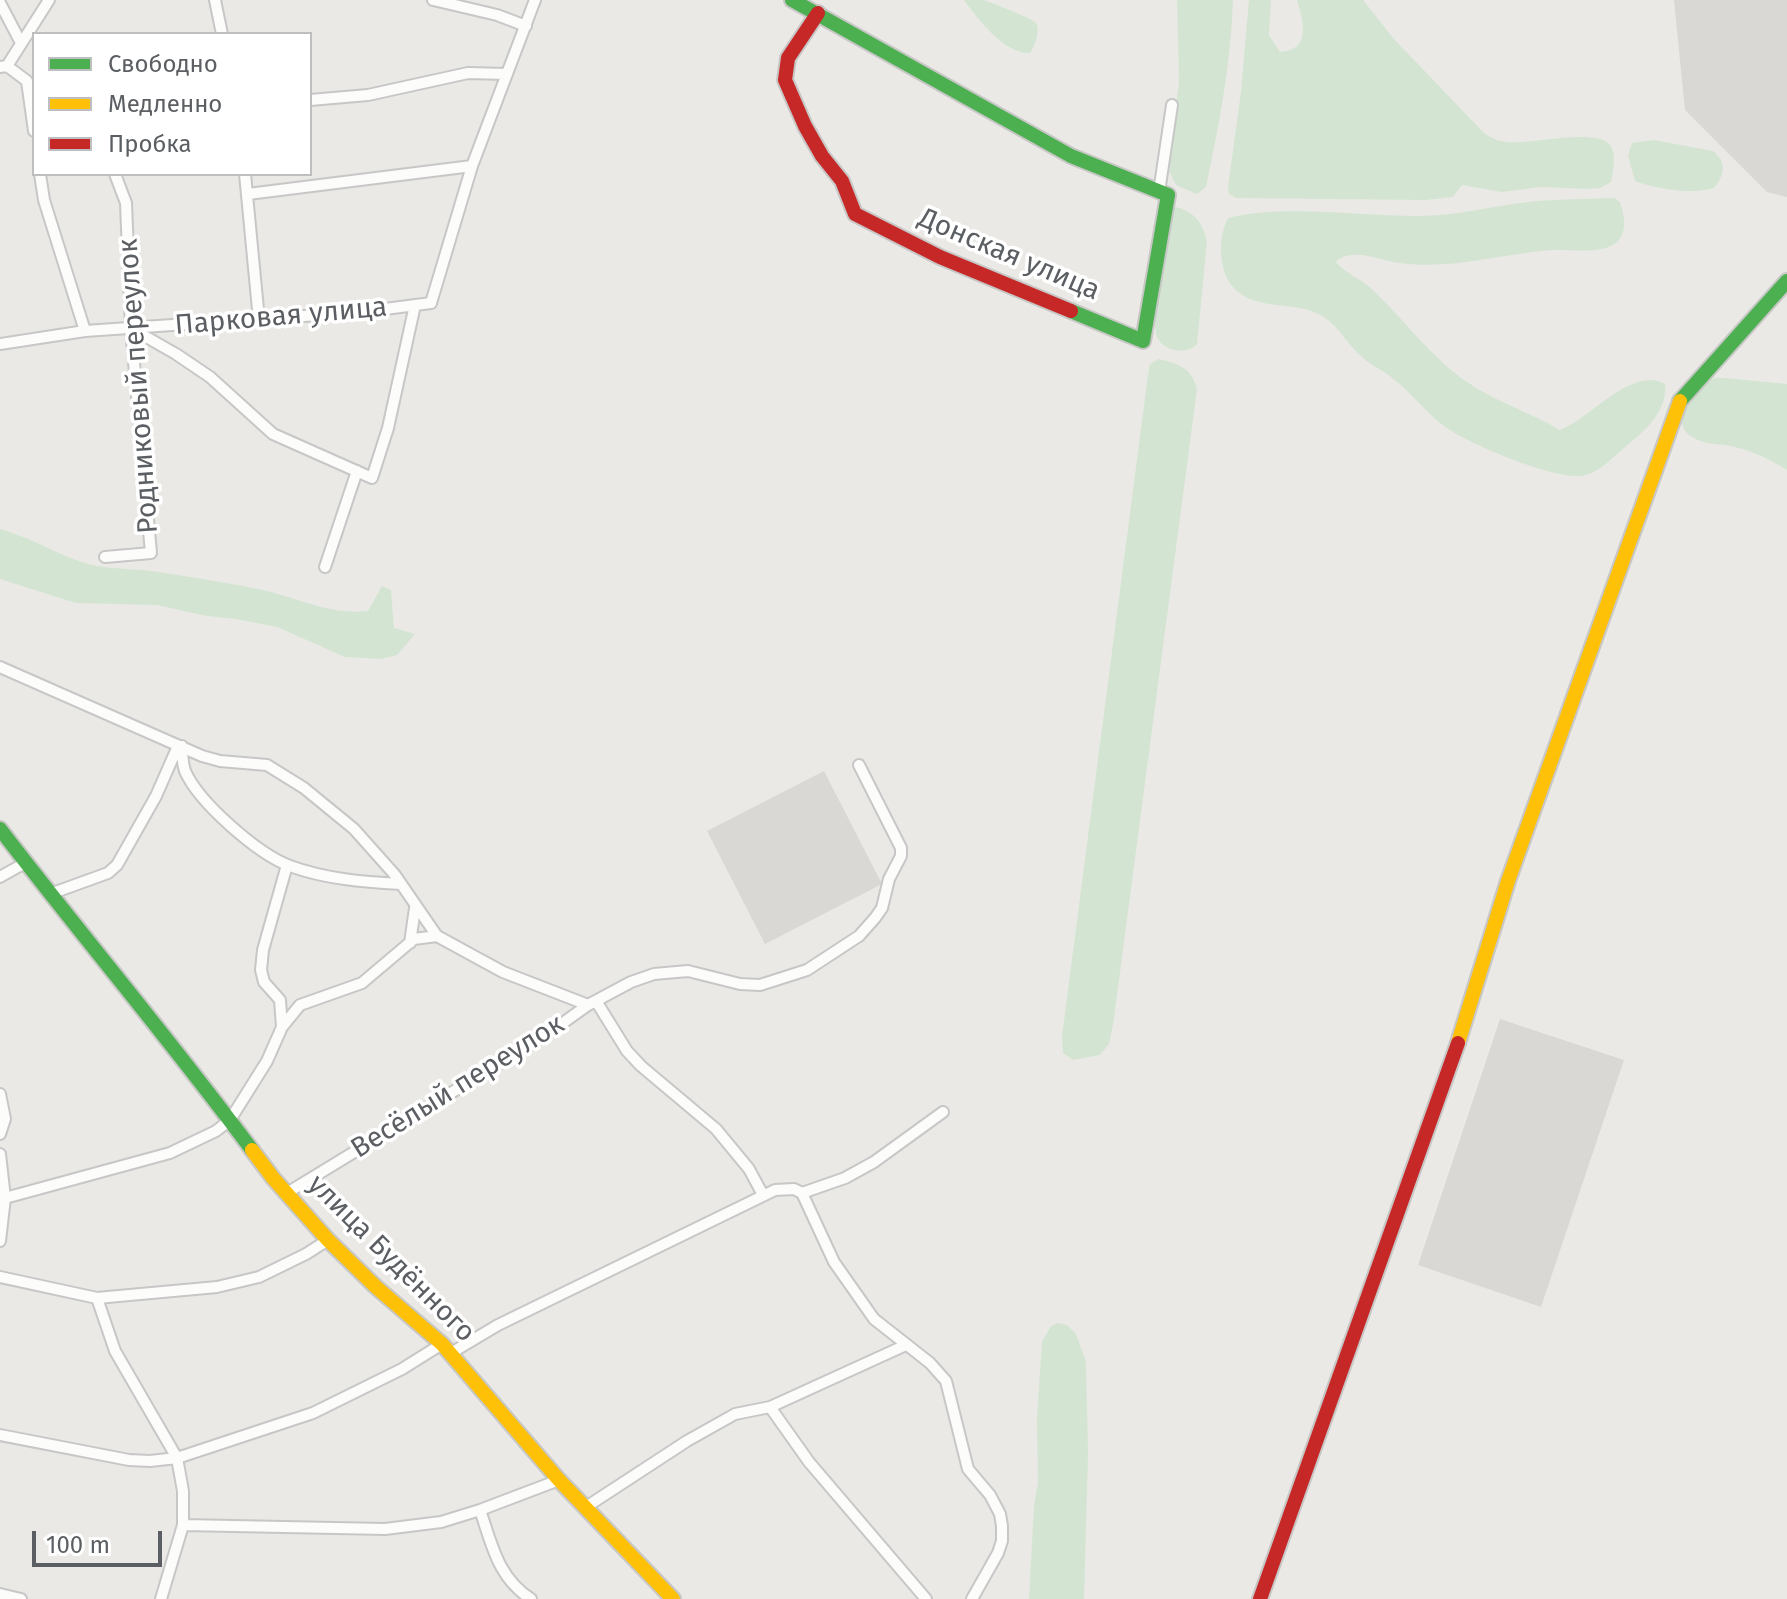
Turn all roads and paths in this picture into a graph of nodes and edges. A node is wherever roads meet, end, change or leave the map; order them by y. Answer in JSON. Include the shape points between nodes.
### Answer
{"nodes":[{"id":1,"x":49,"y":0,"type":"edge"},
{"id":2,"x":215,"y":0,"type":"edge"},
{"id":3,"x":433,"y":0,"type":"edge"},
{"id":4,"x":535,"y":0,"type":"edge"},
{"id":5,"x":792,"y":0,"type":"edge"},
{"id":6,"x":0,"y":3,"type":"edge"},
{"id":7,"x":818,"y":13,"type":"junction"},
{"id":8,"x":526,"y":26,"type":"junction"},
{"id":9,"x":222,"y":32,"type":"edge"},
{"id":10,"x":21,"y":43,"type":"junction"},
{"id":11,"x":4,"y":66,"type":"edge"},
{"id":12,"x":507,"y":74,"type":"junction"},
{"id":13,"x":30,"y":79,"type":"edge"},
{"id":14,"x":312,"y":100,"type":"edge"},
{"id":15,"x":32,"y":105,"type":"edge"},
{"id":16,"x":1172,"y":105,"type":"dead end"},
{"id":17,"x":472,"y":166,"type":"junction"},
{"id":18,"x":40,"y":176,"type":"edge"},
{"id":19,"x":116,"y":176,"type":"edge"},
{"id":20,"x":245,"y":176,"type":"edge"},
{"id":21,"x":248,"y":194,"type":"junction"},
{"id":22,"x":1163,"y":194,"type":"junction"},
{"id":23,"x":1787,"y":281,"type":"edge"},
{"id":24,"x":415,"y":305,"type":"junction"},
{"id":25,"x":259,"y":320,"type":"junction"},
{"id":26,"x":131,"y":329,"type":"junction"},
{"id":27,"x":85,"y":331,"type":"junction"},
{"id":28,"x":0,"y":344,"type":"edge"},
{"id":29,"x":357,"y":471,"type":"junction"},
{"id":30,"x":105,"y":557,"type":"dead end"},
{"id":31,"x":325,"y":567,"type":"dead end"},
{"id":32,"x":0,"y":667,"type":"edge"},
{"id":33,"x":181,"y":745,"type":"junction"},
{"id":34,"x":859,"y":765,"type":"dead end"},
{"id":35,"x":0,"y":829,"type":"edge"},
{"id":36,"x":25,"y":863,"type":"junction"},
{"id":37,"x":287,"y":865,"type":"junction"},
{"id":38,"x":0,"y":877,"type":"edge"},
{"id":39,"x":401,"y":884,"type":"junction"},
{"id":40,"x":50,"y":894,"type":"junction"},
{"id":41,"x":415,"y":906,"type":"junction"},
{"id":42,"x":437,"y":936,"type":"junction"},
{"id":43,"x":410,"y":943,"type":"junction"},
{"id":44,"x":592,"y":1003,"type":"junction"},
{"id":45,"x":282,"y":1027,"type":"junction"},
{"id":46,"x":0,"y":1094,"type":"edge"},
{"id":47,"x":943,"y":1112,"type":"dead end"},
{"id":48,"x":230,"y":1120,"type":"junction"},
{"id":49,"x":0,"y":1134,"type":"edge"},
{"id":50,"x":0,"y":1154,"type":"edge"},
{"id":51,"x":287,"y":1193,"type":"junction"},
{"id":52,"x":802,"y":1193,"type":"junction"},
{"id":53,"x":763,"y":1195,"type":"junction"},
{"id":54,"x":3,"y":1197,"type":"edge"},
{"id":55,"x":328,"y":1240,"type":"junction"},
{"id":56,"x":0,"y":1241,"type":"edge"},
{"id":57,"x":0,"y":1277,"type":"edge"},
{"id":58,"x":97,"y":1298,"type":"junction"},
{"id":59,"x":906,"y":1345,"type":"junction"},
{"id":60,"x":446,"y":1349,"type":"junction"},
{"id":61,"x":770,"y":1407,"type":"junction"},
{"id":62,"x":0,"y":1435,"type":"edge"},
{"id":63,"x":177,"y":1458,"type":"junction"},
{"id":64,"x":559,"y":1480,"type":"junction"},
{"id":65,"x":586,"y":1507,"type":"junction"},
{"id":66,"x":480,"y":1510,"type":"junction"},
{"id":67,"x":183,"y":1525,"type":"junction"},
{"id":68,"x":0,"y":1594,"type":"edge"},
{"id":69,"x":21,"y":1599,"type":"edge"},
{"id":70,"x":161,"y":1599,"type":"edge"},
{"id":71,"x":531,"y":1599,"type":"edge"},
{"id":72,"x":673,"y":1599,"type":"edge"},
{"id":73,"x":926,"y":1599,"type":"edge"},
{"id":74,"x":972,"y":1599,"type":"edge"},
{"id":75,"x":1260,"y":1599,"type":"edge"}],
"edges":[{"from":1,"to":10,"type":"street"},
{"from":2,"to":9,"type":"street"},
{"from":3,"to":8,"type":"street"},
{"from":4,"to":8,"type":"street"},
{"from":5,"to":7,"type":"street"},
{"from":6,"to":10,"type":"street"},
{"from":7,"to":22,"type":"street","via":[[1071,156]]},
{"from":7,"to":22,"type":"street","name":"Донская улица","via":[[788,58],[785,80],[855,214],[940,257],[1143,341]]},
{"from":8,"to":12,"type":"street"},
{"from":10,"to":11,"type":"street"},
{"from":11,"to":13,"type":"street"},
{"from":12,"to":14,"type":"street","via":[[468,73],[368,95]]},
{"from":12,"to":17,"type":"street"},
{"from":13,"to":15,"type":"street"},
{"from":16,"to":22,"type":"street"},
{"from":17,"to":21,"type":"street"},
{"from":17,"to":24,"type":"street","name":"Парковая улица","via":[[431,303]]},
{"from":18,"to":27,"type":"street"},
{"from":19,"to":26,"type":"street","name":"Родниковый переулок","via":[[126,203]]},
{"from":20,"to":21,"type":"street"},
{"from":21,"to":25,"type":"street"},
{"from":23,"to":75,"type":"street","via":[[1678,403],[1513,866],[1444,1085]]},
{"from":24,"to":25,"type":"street","name":"Парковая улица"},
{"from":24,"to":29,"type":"street","name":"Парковая улица","via":[[372,478]]},
{"from":25,"to":26,"type":"street","name":"Парковая улица"},
{"from":26,"to":27,"type":"street","name":"Парковая улица"},
{"from":26,"to":29,"type":"street","name":"Парковая улица","via":[[210,377],[273,434]]},
{"from":26,"to":30,"type":"street","name":"Родниковый переулок","via":[[151,553]]},
{"from":27,"to":28,"type":"street","name":"Парковая улица"},
{"from":29,"to":31,"type":"street"},
{"from":32,"to":33,"type":"street","name":"Весёлый переулок"},
{"from":33,"to":37,"type":"street","via":[[185,770],[207,802]]},
{"from":33,"to":39,"type":"street","name":"Весёлый переулок","via":[[220,761],[267,765],[304,788],[354,829]]},
{"from":33,"to":40,"type":"street","via":[[117,865]]},
{"from":34,"to":44,"type":"street","name":"Весёлый переулок","via":[[901,848],[882,908],[859,936],[807,970],[760,985],[688,971],[654,974]]},
{"from":35,"to":36,"type":"street","name":"улица Будённого"},
{"from":36,"to":38,"type":"street"},
{"from":36,"to":40,"type":"street","name":"улица Будённого"},
{"from":37,"to":39,"type":"street"},
{"from":37,"to":45,"type":"street","via":[[261,970],[280,1000]]},
{"from":39,"to":41,"type":"street","name":"Весёлый переулок"},
{"from":40,"to":48,"type":"street","name":"улица Будённого"},
{"from":41,"to":42,"type":"street","name":"Весёлый переулок"},
{"from":41,"to":43,"type":"street"},
{"from":42,"to":43,"type":"street"},
{"from":42,"to":44,"type":"street","name":"Весёлый переулок","via":[[503,972]]},
{"from":43,"to":45,"type":"street","via":[[362,983],[300,1005]]},
{"from":44,"to":51,"type":"street","name":"Весёлый переулок"},
{"from":44,"to":53,"type":"street","name":"Весёлый переулок","via":[[641,1066],[716,1129]]},
{"from":45,"to":48,"type":"street"},
{"from":46,"to":49,"type":"street","via":[[5,1119]]},
{"from":47,"to":52,"type":"street","via":[[874,1162]]},
{"from":48,"to":51,"type":"street","name":"улица Будённого"},
{"from":48,"to":54,"type":"street","via":[[170,1153]]},
{"from":50,"to":54,"type":"street"},
{"from":51,"to":55,"type":"street","name":"улица Будённого"},
{"from":52,"to":53,"type":"street","via":[[784,1188]]},
{"from":52,"to":59,"type":"street","via":[[834,1262],[874,1319]]},
{"from":53,"to":60,"type":"street"},
{"from":54,"to":56,"type":"street"},
{"from":55,"to":58,"type":"street","via":[[241,1282]]},
{"from":55,"to":60,"type":"street","name":"улица Будённого"},
{"from":57,"to":58,"type":"street"},
{"from":58,"to":63,"type":"street","via":[[115,1351]]},
{"from":59,"to":61,"type":"street"},
{"from":59,"to":74,"type":"street","via":[[946,1381],[968,1469],[1000,1514],[1002,1541]]},
{"from":60,"to":63,"type":"street","via":[[313,1413]]},
{"from":60,"to":64,"type":"street","name":"улица Будённого"},
{"from":61,"to":65,"type":"street","via":[[735,1414]]},
{"from":61,"to":73,"type":"street","via":[[809,1462]]},
{"from":62,"to":63,"type":"street","via":[[129,1460]]},
{"from":63,"to":67,"type":"street"},
{"from":64,"to":65,"type":"street","name":"улица Будённого"},
{"from":64,"to":66,"type":"street"},
{"from":65,"to":72,"type":"street","name":"улица Будённого"},
{"from":66,"to":67,"type":"street","via":[[441,1522],[385,1529]]},
{"from":66,"to":71,"type":"street","via":[[500,1570]]},
{"from":67,"to":70,"type":"street"},
{"from":68,"to":69,"type":"street"}]}
